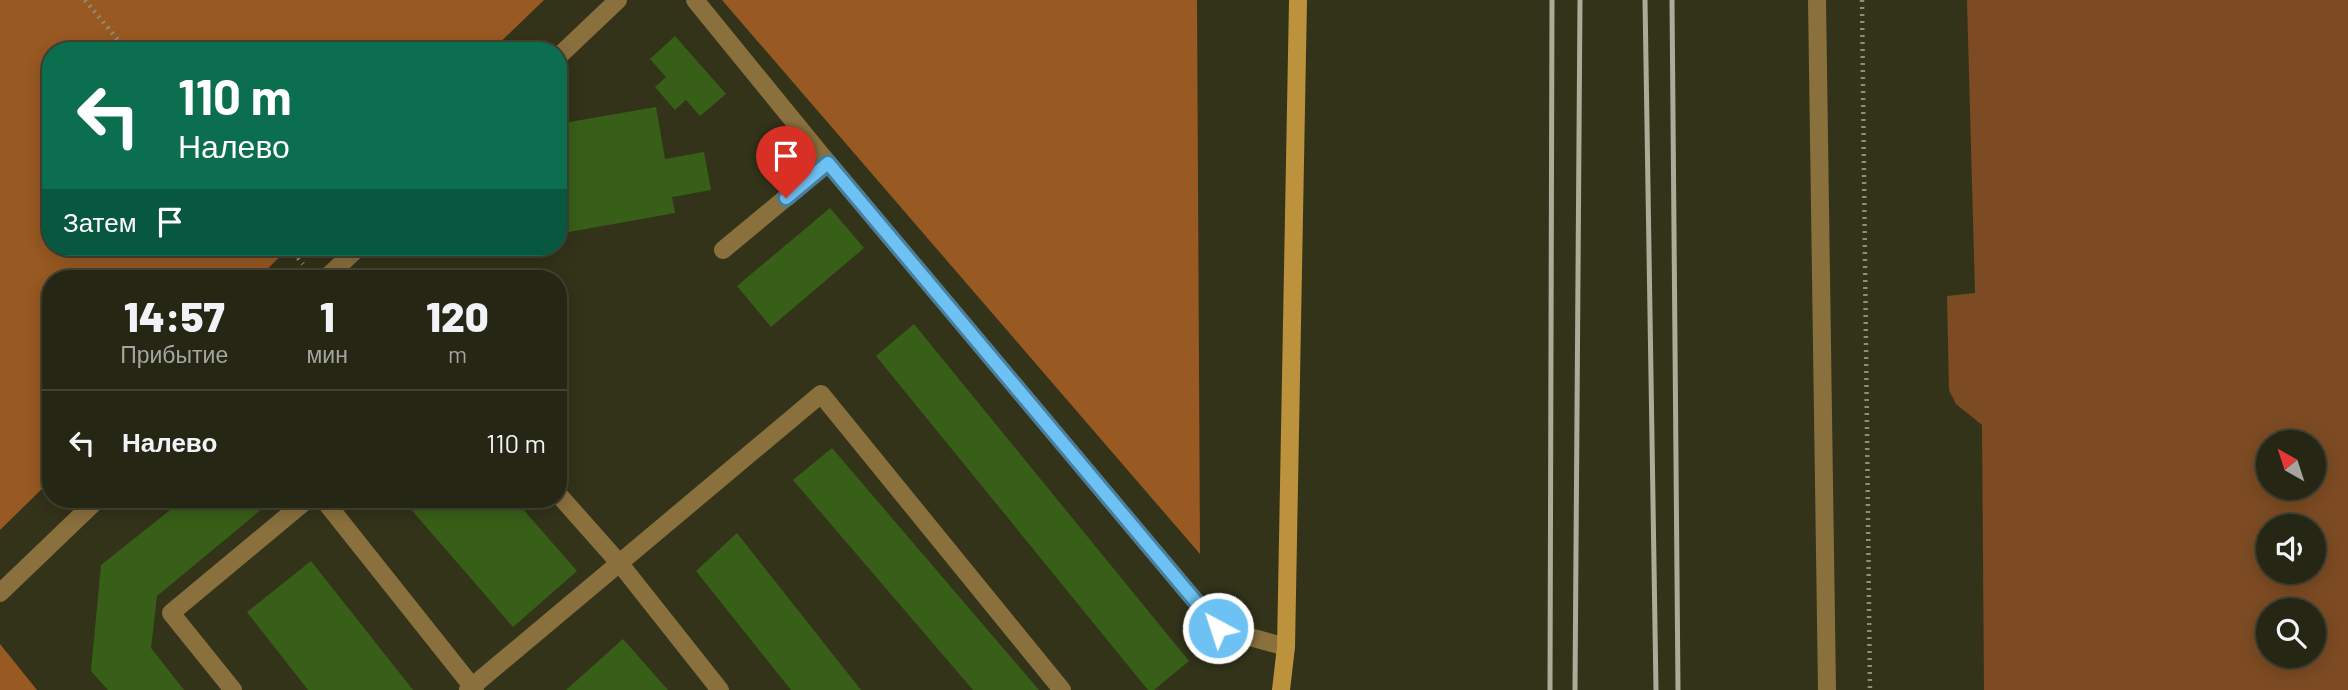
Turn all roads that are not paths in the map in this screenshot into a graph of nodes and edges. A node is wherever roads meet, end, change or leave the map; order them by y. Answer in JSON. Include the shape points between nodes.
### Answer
{"nodes":[{"id":1,"x":618,"y":0,"type":"edge"},
{"id":2,"x":695,"y":0,"type":"edge"},
{"id":3,"x":1298,"y":0,"type":"edge"},
{"id":4,"x":1817,"y":0,"type":"edge"},
{"id":5,"x":567,"y":48,"type":"edge"},
{"id":6,"x":828,"y":163,"type":"junction"},
{"id":7,"x":723,"y":250,"type":"dead end"},
{"id":8,"x":349,"y":256,"type":"edge"},
{"id":9,"x":335,"y":270,"type":"edge"},
{"id":10,"x":567,"y":504,"type":"edge"},
{"id":11,"x":89,"y":508,"type":"edge"},
{"id":12,"x":296,"y":508,"type":"edge"},
{"id":13,"x":330,"y":508,"type":"edge"},
{"id":14,"x":621,"y":565,"type":"junction"},
{"id":15,"x":0,"y":593,"type":"edge"},
{"id":16,"x":1286,"y":647,"type":"junction"},
{"id":17,"x":472,"y":689,"type":"edge"},
{"id":18,"x":233,"y":690,"type":"edge"},
{"id":19,"x":720,"y":690,"type":"edge"},
{"id":20,"x":1062,"y":690,"type":"edge"},
{"id":21,"x":1281,"y":690,"type":"edge"},
{"id":22,"x":1827,"y":690,"type":"edge"}],
"edges":[{"from":1,"to":5,"type":"lane"},
{"from":2,"to":6,"type":"lane"},
{"from":3,"to":16,"type":"street"},
{"from":4,"to":22,"type":"lane"},
{"from":6,"to":7,"type":"lane"},
{"from":6,"to":16,"type":"lane","via":[[1218,628]]},
{"from":8,"to":9,"type":"lane"},
{"from":10,"to":14,"type":"lane"},
{"from":11,"to":15,"type":"lane"},
{"from":12,"to":18,"type":"lane","via":[[171,613]]},
{"from":13,"to":17,"type":"lane"},
{"from":14,"to":17,"type":"lane"},
{"from":14,"to":19,"type":"lane"},
{"from":14,"to":20,"type":"lane","via":[[821,394]]},
{"from":16,"to":21,"type":"street"}]}
